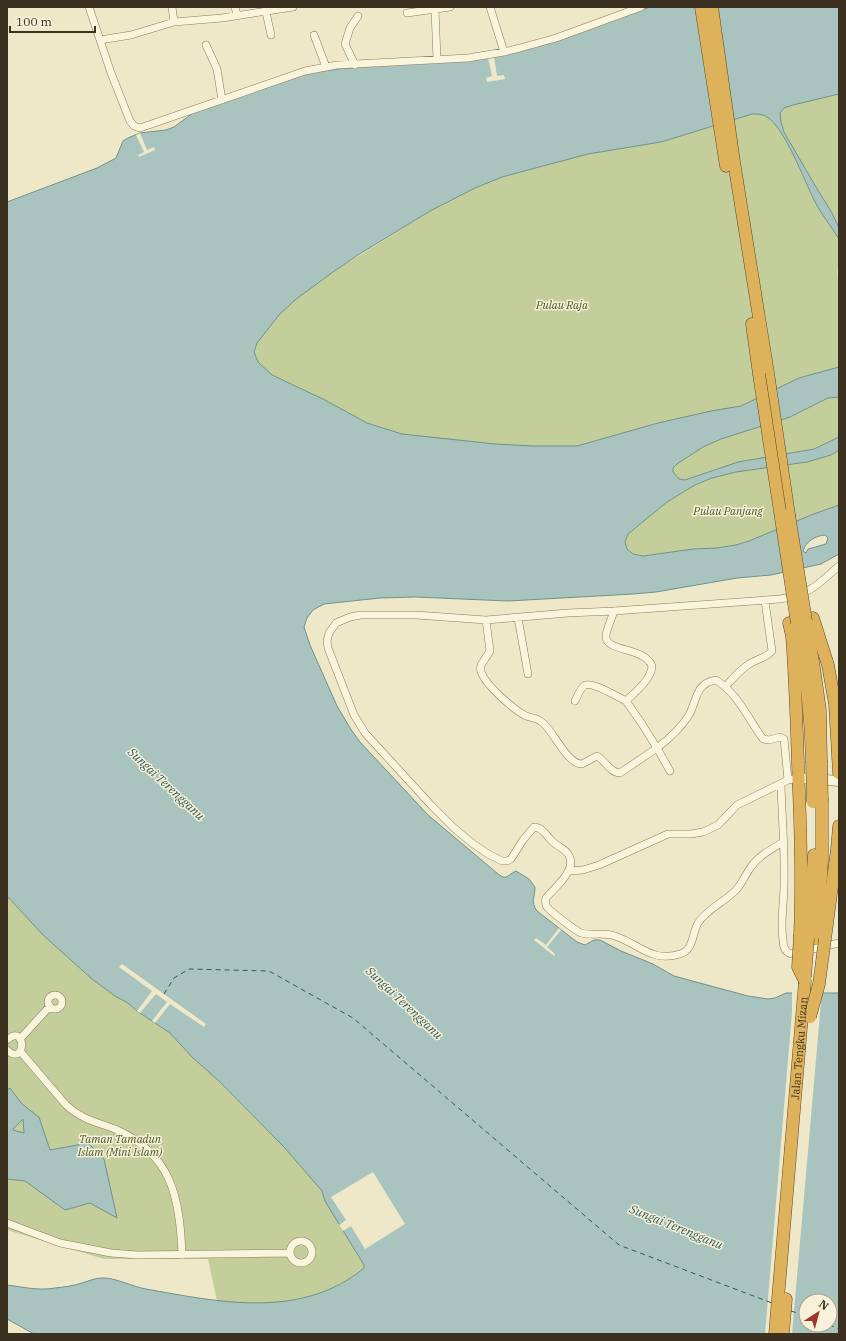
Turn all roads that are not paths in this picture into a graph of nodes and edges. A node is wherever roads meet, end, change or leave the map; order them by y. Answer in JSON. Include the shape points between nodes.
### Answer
{"nodes":[{"id":1,"x":89,"y":7,"type":"edge"},
{"id":2,"x":172,"y":7,"type":"edge"},
{"id":3,"x":235,"y":7,"type":"edge"},
{"id":4,"x":293,"y":7,"type":"edge"},
{"id":5,"x":450,"y":7,"type":"edge"},
{"id":6,"x":490,"y":7,"type":"edge"},
{"id":7,"x":642,"y":7,"type":"edge"},
{"id":8,"x":701,"y":7,"type":"edge"},
{"id":9,"x":712,"y":7,"type":"edge"},
{"id":10,"x":435,"y":10,"type":"junction"},
{"id":11,"x":266,"y":12,"type":"junction"},
{"id":12,"x":407,"y":14,"type":"dead end"},
{"id":13,"x":237,"y":15,"type":"junction"},
{"id":14,"x":358,"y":16,"type":"dead end"},
{"id":15,"x":174,"y":22,"type":"junction"},
{"id":16,"x":271,"y":35,"type":"dead end"},
{"id":17,"x":314,"y":35,"type":"dead end"},
{"id":18,"x":100,"y":40,"type":"junction"},
{"id":19,"x":206,"y":45,"type":"dead end"},
{"id":20,"x":504,"y":52,"type":"junction"},
{"id":21,"x":437,"y":59,"type":"junction"},
{"id":22,"x":353,"y":65,"type":"junction"},
{"id":23,"x":326,"y":67,"type":"junction"},
{"id":24,"x":222,"y":100,"type":"junction"},
{"id":25,"x":730,"y":163,"type":"junction"},
{"id":26,"x":764,"y":374,"type":"junction"},
{"id":27,"x":839,"y":566,"type":"edge"},
{"id":28,"x":766,"y":601,"type":"junction"},
{"id":29,"x":614,"y":611,"type":"junction"},
{"id":30,"x":518,"y":618,"type":"junction"},
{"id":31,"x":486,"y":620,"type":"junction"},
{"id":32,"x":801,"y":621,"type":"junction"},
{"id":33,"x":528,"y":674,"type":"dead end"},
{"id":34,"x":726,"y":686,"type":"junction"},
{"id":35,"x":575,"y":701,"type":"dead end"},
{"id":36,"x":626,"y":701,"type":"junction"},
{"id":37,"x":657,"y":748,"type":"junction"},
{"id":38,"x":670,"y":771,"type":"dead end"},
{"id":39,"x":839,"y":773,"type":"edge"},
{"id":40,"x":794,"y":779,"type":"junction"},
{"id":41,"x":839,"y":781,"type":"edge"},
{"id":42,"x":780,"y":784,"type":"junction"},
{"id":43,"x":839,"y":826,"type":"edge"},
{"id":44,"x":783,"y":842,"type":"junction"},
{"id":45,"x":569,"y":871,"type":"junction"},
{"id":46,"x":812,"y":938,"type":"junction"},
{"id":47,"x":839,"y":943,"type":"edge"},
{"id":48,"x":50,"y":1006,"type":"dead end"},
{"id":49,"x":20,"y":1039,"type":"junction"},
{"id":50,"x":7,"y":1040,"type":"edge"},
{"id":51,"x":7,"y":1051,"type":"edge"},
{"id":52,"x":20,"y":1051,"type":"junction"},
{"id":53,"x":7,"y":1223,"type":"edge"},
{"id":54,"x":290,"y":1253,"type":"dead end"},
{"id":55,"x":182,"y":1255,"type":"junction"},
{"id":56,"x":775,"y":1334,"type":"edge"},
{"id":57,"x":783,"y":1334,"type":"edge"}],
"edges":[{"from":1,"to":18,"type":"street"},
{"from":2,"to":15,"type":"street"},
{"from":3,"to":13,"type":"street"},
{"from":4,"to":11,"type":"street"},
{"from":5,"to":10,"type":"street"},
{"from":6,"to":20,"type":"street"},
{"from":7,"to":20,"type":"street","via":[[556,38]]},
{"from":8,"to":25,"type":"highway"},
{"from":9,"to":25,"type":"highway"},
{"from":10,"to":12,"type":"street"},
{"from":10,"to":21,"type":"street"},
{"from":11,"to":13,"type":"street"},
{"from":11,"to":16,"type":"street"},
{"from":13,"to":15,"type":"street"},
{"from":14,"to":22,"type":"street","via":[[350,28],[345,44]]},
{"from":15,"to":18,"type":"street","via":[[131,35]]},
{"from":17,"to":23,"type":"street"},
{"from":18,"to":24,"type":"street","via":[[116,87],[134,126],[140,128]]},
{"from":19,"to":24,"type":"street","via":[[217,69]]},
{"from":20,"to":21,"type":"street","via":[[468,58]]},
{"from":21,"to":22,"type":"street"},
{"from":22,"to":23,"type":"street"},
{"from":23,"to":24,"type":"street","via":[[301,72]]},
{"from":25,"to":26,"type":"highway"},
{"from":26,"to":32,"type":"highway","bridge":true,"via":[[789,515]]},
{"from":26,"to":32,"type":"highway","bridge":true,"via":[[784,533]]},
{"from":27,"to":28,"type":"street","via":[[807,592]]},
{"from":28,"to":29,"type":"street"},
{"from":28,"to":34,"type":"street","via":[[772,650],[769,655],[743,668]]},
{"from":29,"to":30,"type":"street"},
{"from":29,"to":36,"type":"street","via":[[606,634],[608,642],[616,648],[633,651],[652,666],[650,675]]},
{"from":30,"to":31,"type":"street"},
{"from":30,"to":33,"type":"street"},
{"from":31,"to":37,"type":"street","via":[[490,649],[481,665],[482,674],[492,688],[513,707],[543,722],[576,762],[582,764],[597,756],[617,774]]},
{"from":31,"to":45,"type":"street","via":[[416,615],[361,615],[342,619],[332,627],[327,641],[328,648],[350,706],[365,733],[446,821],[478,847],[502,861],[511,859],[531,830],[537,827],[568,854],[571,863]]},
{"from":32,"to":39,"type":"highway","via":[[828,665],[835,704]]},
{"from":32,"to":40,"type":"highway","via":[[792,636]]},
{"from":32,"to":46,"type":"highway","bridge":true,"via":[[819,703],[816,761],[822,861]]},
{"from":34,"to":37,"type":"street","via":[[716,680],[698,689],[689,714],[673,735]]},
{"from":34,"to":40,"type":"street","via":[[763,739],[784,739]]},
{"from":35,"to":36,"type":"street","via":[[586,685],[597,687]]},
{"from":36,"to":37,"type":"street"},
{"from":37,"to":38,"type":"street"},
{"from":40,"to":41,"type":"street"},
{"from":40,"to":42,"type":"street"},
{"from":40,"to":46,"type":"highway","via":[[802,900]]},
{"from":42,"to":44,"type":"street"},
{"from":42,"to":45,"type":"street","via":[[737,805],[718,825],[703,832],[668,834],[599,865]]},
{"from":43,"to":46,"type":"highway"},
{"from":44,"to":45,"type":"street","via":[[759,858],[735,892],[701,918],[685,951],[667,956],[647,953],[614,935],[580,932],[549,909],[546,906],[546,898]]},
{"from":44,"to":47,"type":"street","via":[[782,935],[786,951],[791,954]]},
{"from":46,"to":56,"type":"highway","name":"Jalan Tengku Mizan","bridge":true,"via":[[798,967],[805,981]]},
{"from":46,"to":57,"type":"highway","name":"Jalan Tengku Mizan","bridge":true,"via":[[818,984],[810,1017]]},
{"from":48,"to":49,"type":"street"},
{"from":49,"to":50,"type":"street","via":[[13,1036]]},
{"from":49,"to":52,"type":"street","via":[[23,1045]]},
{"from":51,"to":52,"type":"street"},
{"from":52,"to":55,"type":"street","via":[[73,1112],[129,1136],[159,1162],[171,1183],[178,1207]]},
{"from":53,"to":55,"type":"street","via":[[60,1243],[89,1250],[137,1255]]},
{"from":54,"to":55,"type":"street"}]}
